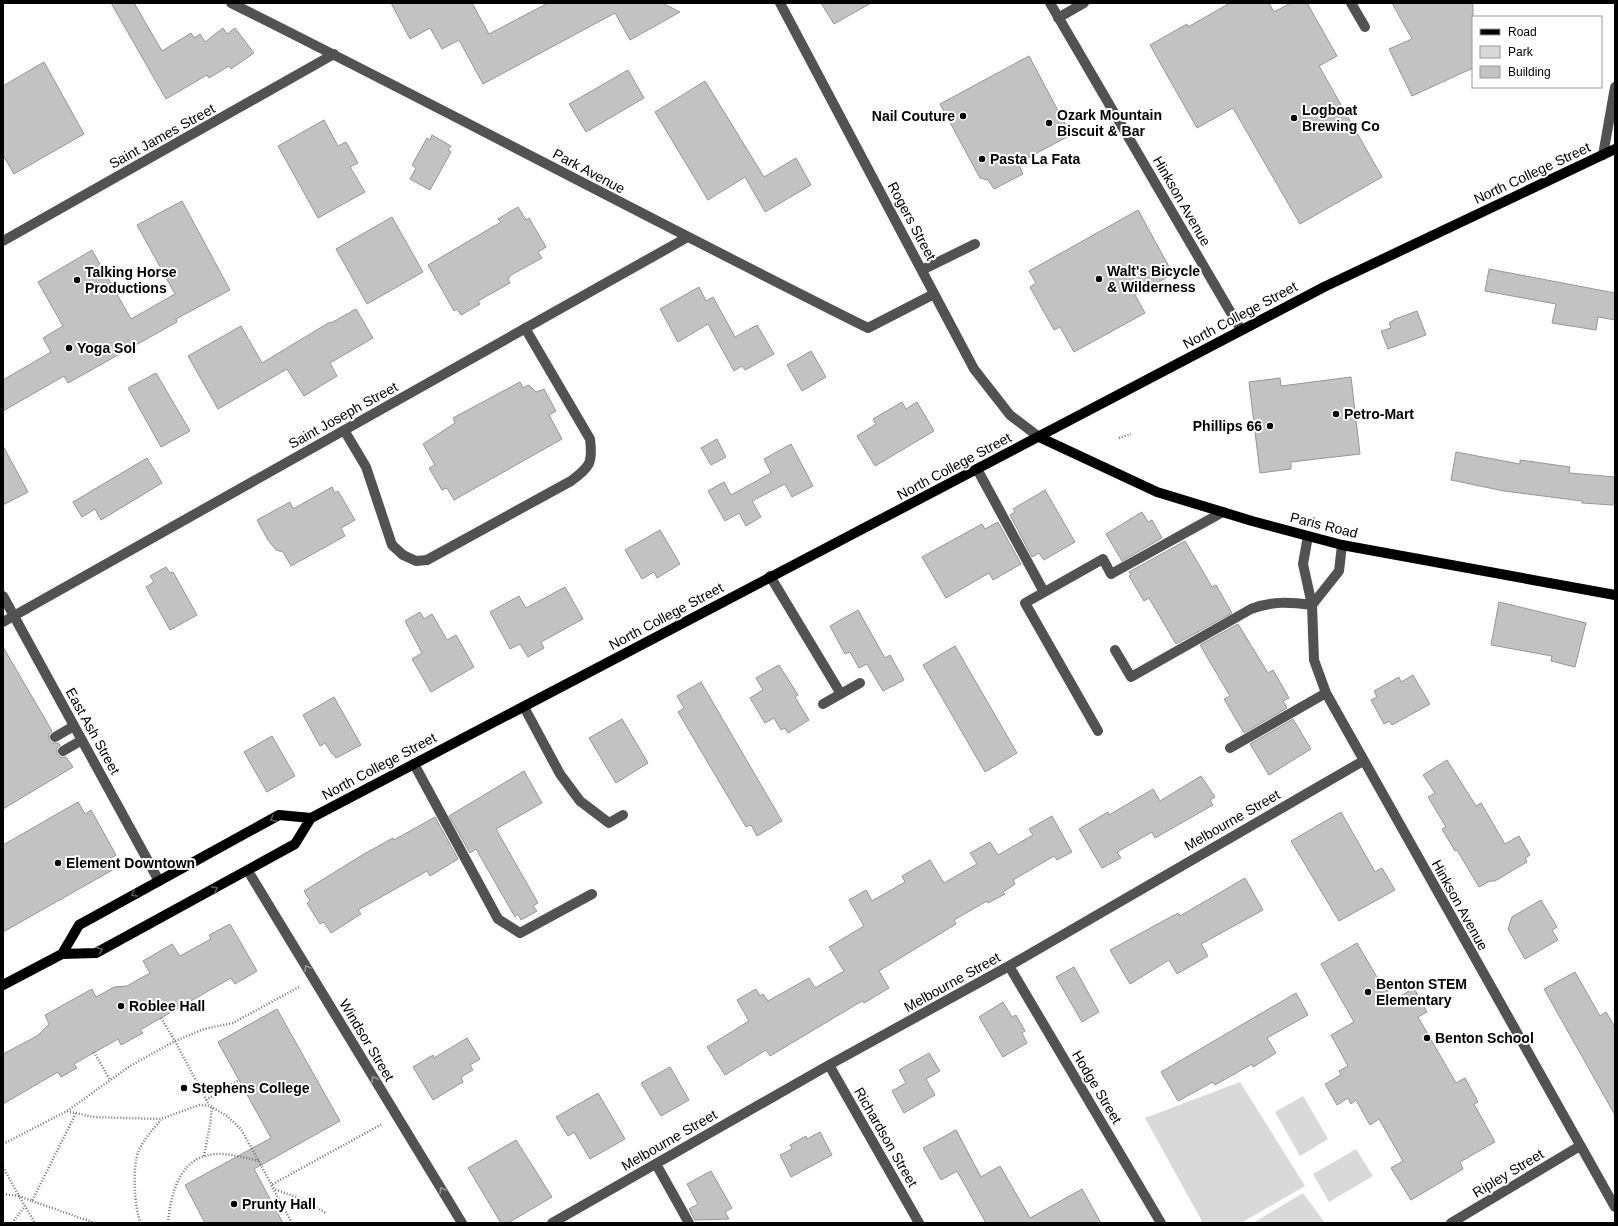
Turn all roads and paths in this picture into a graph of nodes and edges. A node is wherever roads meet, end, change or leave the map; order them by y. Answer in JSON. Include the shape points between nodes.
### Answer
{"nodes":[{"id":1,"x":231,"y":3,"type":"edge"},
{"id":2,"x":780,"y":3,"type":"edge"},
{"id":3,"x":1050,"y":3,"type":"edge"},
{"id":4,"x":1084,"y":3,"type":"edge"},
{"id":5,"x":1351,"y":3,"type":"edge"},
{"id":6,"x":1058,"y":18,"type":"junction"},
{"id":7,"x":1365,"y":27,"type":"dead end"},
{"id":8,"x":334,"y":54,"type":"junction"},
{"id":9,"x":1615,"y":88,"type":"edge"},
{"id":10,"x":1615,"y":149,"type":"edge"},
{"id":11,"x":1603,"y":155,"type":"junction"},
{"id":12,"x":686,"y":238,"type":"junction"},
{"id":13,"x":3,"y":241,"type":"edge"},
{"id":14,"x":975,"y":244,"type":"dead end"},
{"id":15,"x":922,"y":270,"type":"junction"},
{"id":16,"x":934,"y":294,"type":"junction"},
{"id":17,"x":525,"y":328,"type":"junction"},
{"id":18,"x":1242,"y":330,"type":"junction"},
{"id":19,"x":344,"y":430,"type":"junction"},
{"id":20,"x":1131,"y":434,"type":"dead end"},
{"id":21,"x":1039,"y":437,"type":"junction"},
{"id":22,"x":1119,"y":438,"type":"dead end"},
{"id":23,"x":978,"y":469,"type":"junction"},
{"id":24,"x":1223,"y":512,"type":"junction"},
{"id":25,"x":1308,"y":536,"type":"junction"},
{"id":26,"x":1342,"y":545,"type":"junction"},
{"id":27,"x":770,"y":576,"type":"junction"},
{"id":28,"x":1044,"y":592,"type":"junction"},
{"id":29,"x":1615,"y":594,"type":"edge"},
{"id":30,"x":3,"y":596,"type":"edge"},
{"id":31,"x":1312,"y":606,"type":"junction"},
{"id":32,"x":14,"y":616,"type":"junction"},
{"id":33,"x":3,"y":622,"type":"edge"},
{"id":34,"x":1115,"y":650,"type":"dead end"},
{"id":35,"x":860,"y":683,"type":"dead end"},
{"id":36,"x":1326,"y":693,"type":"junction"},
{"id":37,"x":841,"y":694,"type":"junction"},
{"id":38,"x":823,"y":704,"type":"dead end"},
{"id":39,"x":524,"y":707,"type":"junction"},
{"id":40,"x":74,"y":726,"type":"junction"},
{"id":41,"x":1098,"y":731,"type":"dead end"},
{"id":42,"x":55,"y":737,"type":"dead end"},
{"id":43,"x":82,"y":740,"type":"junction"},
{"id":44,"x":1230,"y":748,"type":"dead end"},
{"id":45,"x":63,"y":751,"type":"dead end"},
{"id":46,"x":1363,"y":761,"type":"junction"},
{"id":47,"x":414,"y":764,"type":"junction"},
{"id":48,"x":624,"y":814,"type":"dead end"},
{"id":49,"x":311,"y":818,"type":"junction"},
{"id":50,"x":248,"y":871,"type":"junction"},
{"id":51,"x":159,"y":881,"type":"junction"},
{"id":52,"x":592,"y":894,"type":"dead end"},
{"id":53,"x":62,"y":954,"type":"junction"},
{"id":54,"x":1009,"y":966,"type":"junction"},
{"id":55,"x":3,"y":985,"type":"edge"},
{"id":56,"x":299,"y":987,"type":"dead end"},
{"id":57,"x":161,"y":1018,"type":"dead end"},
{"id":58,"x":175,"y":1042,"type":"junction"},
{"id":59,"x":94,"y":1052,"type":"dead end"},
{"id":60,"x":829,"y":1066,"type":"junction"},
{"id":61,"x":110,"y":1080,"type":"junction"},
{"id":62,"x":239,"y":1080,"type":"dead end"},
{"id":63,"x":206,"y":1100,"type":"junction"},
{"id":64,"x":211,"y":1106,"type":"junction"},
{"id":65,"x":67,"y":1111,"type":"junction"},
{"id":66,"x":76,"y":1113,"type":"junction"},
{"id":67,"x":161,"y":1120,"type":"junction"},
{"id":68,"x":382,"y":1124,"type":"dead end"},
{"id":69,"x":3,"y":1144,"type":"edge"},
{"id":70,"x":1580,"y":1146,"type":"junction"},
{"id":71,"x":204,"y":1156,"type":"junction"},
{"id":72,"x":259,"y":1161,"type":"junction"},
{"id":73,"x":656,"y":1164,"type":"junction"},
{"id":74,"x":3,"y":1167,"type":"edge"},
{"id":75,"x":271,"y":1185,"type":"junction"},
{"id":76,"x":274,"y":1189,"type":"junction"},
{"id":77,"x":3,"y":1194,"type":"edge"},
{"id":78,"x":20,"y":1196,"type":"junction"},
{"id":79,"x":32,"y":1201,"type":"junction"},
{"id":80,"x":25,"y":1206,"type":"junction"},
{"id":81,"x":1615,"y":1207,"type":"edge"},
{"id":82,"x":326,"y":1214,"type":"dead end"},
{"id":83,"x":12,"y":1223,"type":"edge"},
{"id":84,"x":35,"y":1223,"type":"edge"},
{"id":85,"x":95,"y":1223,"type":"edge"},
{"id":86,"x":141,"y":1223,"type":"edge"},
{"id":87,"x":168,"y":1223,"type":"edge"},
{"id":88,"x":292,"y":1223,"type":"edge"},
{"id":89,"x":462,"y":1223,"type":"edge"},
{"id":90,"x":552,"y":1223,"type":"edge"},
{"id":91,"x":689,"y":1223,"type":"edge"},
{"id":92,"x":919,"y":1223,"type":"edge"},
{"id":93,"x":1161,"y":1223,"type":"edge"},
{"id":94,"x":1451,"y":1223,"type":"edge"}],
"edges":[{"from":1,"to":8,"type":"street","name":"Park Avenue"},
{"from":2,"to":15,"type":"street","name":"Rogers Street"},
{"from":3,"to":6,"type":"street","name":"Hinkson Avenue"},
{"from":4,"to":6,"type":"street"},
{"from":5,"to":7,"type":"street"},
{"from":6,"to":18,"type":"street","name":"Hinkson Avenue"},
{"from":8,"to":12,"type":"street","name":"Park Avenue"},
{"from":8,"to":13,"type":"street","name":"Saint James Street"},
{"from":9,"to":11,"type":"street"},
{"from":10,"to":11,"type":"main road","name":"North College Street"},
{"from":11,"to":18,"type":"main road","name":"North College Street","via":[[1324,287]]},
{"from":12,"to":16,"type":"street","name":"Park Avenue","via":[[868,328]]},
{"from":12,"to":17,"type":"street","name":"Saint Joseph Street"},
{"from":14,"to":15,"type":"street"},
{"from":15,"to":16,"type":"street","name":"Rogers Street"},
{"from":16,"to":21,"type":"street","name":"Rogers Street","via":[[974,369],[1010,416]]},
{"from":17,"to":19,"type":"street","name":"Saint Joseph Street"},
{"from":17,"to":19,"type":"street","via":[[590,439],[592,456],[587,470],[571,481],[427,560],[416,560],[403,555],[392,545],[366,467]]},
{"from":18,"to":21,"type":"main road","name":"North College Street"},
{"from":19,"to":32,"type":"street","name":"Saint Joseph Street"},
{"from":20,"to":22,"type":"path"},
{"from":21,"to":23,"type":"main road","name":"North College Street"},
{"from":21,"to":24,"type":"main road","name":"Paris Road","via":[[1157,492]]},
{"from":23,"to":27,"type":"main road","name":"North College Street"},
{"from":23,"to":28,"type":"street"},
{"from":24,"to":25,"type":"main road","name":"Paris Road"},
{"from":24,"to":28,"type":"street","via":[[1111,574],[1103,559]]},
{"from":25,"to":26,"type":"main road","name":"Paris Road"},
{"from":25,"to":31,"type":"street","name":"Hinkson Avenue","via":[[1303,564]]},
{"from":26,"to":29,"type":"main road","name":"Paris Road"},
{"from":26,"to":31,"type":"street","via":[[1339,571]]},
{"from":27,"to":37,"type":"street"},
{"from":27,"to":39,"type":"main road","name":"North College Street"},
{"from":28,"to":41,"type":"street","via":[[1025,603]]},
{"from":30,"to":32,"type":"street","name":"East Ash Street"},
{"from":31,"to":34,"type":"street","via":[[1286,602],[1267,603],[1251,609],[1131,677]]},
{"from":31,"to":36,"type":"street","name":"Hinkson Avenue","via":[[1314,660]]},
{"from":32,"to":33,"type":"street","name":"Saint Joseph Street"},
{"from":32,"to":40,"type":"street","name":"East Ash Street"},
{"from":35,"to":37,"type":"street"},
{"from":36,"to":44,"type":"street"},
{"from":36,"to":46,"type":"street","name":"Hinkson Avenue"},
{"from":37,"to":38,"type":"street"},
{"from":39,"to":47,"type":"main road","name":"North College Street"},
{"from":39,"to":48,"type":"street","via":[[560,774],[580,801],[610,823]]},
{"from":40,"to":42,"type":"street"},
{"from":40,"to":43,"type":"street","name":"East Ash Street"},
{"from":43,"to":45,"type":"street"},
{"from":43,"to":51,"type":"street","name":"East Ash Street"},
{"from":46,"to":54,"type":"street","name":"Melbourne Street"},
{"from":46,"to":70,"type":"street","name":"Hinkson Avenue"},
{"from":47,"to":49,"type":"main road","name":"North College Street"},
{"from":47,"to":52,"type":"street","via":[[498,919],[520,933]]},
{"from":49,"to":50,"type":"main road","via":[[295,844]]},
{"from":49,"to":51,"type":"main road","one_way":true,"via":[[279,815]]},
{"from":53,"to":50,"type":"main road","one_way":true,"via":[[96,953]]},
{"from":89,"to":50,"type":"street","name":"Windsor Street","one_way":true},
{"from":51,"to":53,"type":"main road","one_way":true,"via":[[79,925]]},
{"from":53,"to":55,"type":"main road"},
{"from":54,"to":60,"type":"street","name":"Melbourne Street"},
{"from":54,"to":93,"type":"street","name":"Hodge Street"},
{"from":56,"to":58,"type":"path","via":[[232,1023],[204,1029]]},
{"from":57,"to":58,"type":"path"},
{"from":58,"to":61,"type":"path"},
{"from":58,"to":63,"type":"path"},
{"from":59,"to":61,"type":"path"},
{"from":60,"to":73,"type":"street","name":"Melbourne Street"},
{"from":60,"to":92,"type":"street","name":"Richardson Street"},
{"from":61,"to":65,"type":"path"},
{"from":62,"to":63,"type":"path"},
{"from":63,"to":64,"type":"path"},
{"from":64,"to":67,"type":"path","via":[[199,1105]]},
{"from":64,"to":71,"type":"path"},
{"from":64,"to":72,"type":"path","via":[[241,1129]]},
{"from":65,"to":66,"type":"path"},
{"from":65,"to":69,"type":"path"},
{"from":66,"to":67,"type":"path","via":[[93,1117]]},
{"from":66,"to":79,"type":"path"},
{"from":67,"to":86,"type":"path","via":[[138,1151],[135,1171],[136,1199]]},
{"from":68,"to":75,"type":"path"},
{"from":70,"to":81,"type":"street","name":"Hinkson Avenue"},
{"from":70,"to":94,"type":"street","name":"Ripley Street"},
{"from":71,"to":72,"type":"path","via":[[221,1154]]},
{"from":71,"to":87,"type":"path","via":[[192,1163],[180,1176],[172,1192]]},
{"from":72,"to":75,"type":"path"},
{"from":73,"to":90,"type":"street","name":"Melbourne Street"},
{"from":73,"to":91,"type":"street"},
{"from":74,"to":78,"type":"path"},
{"from":75,"to":76,"type":"path"},
{"from":76,"to":82,"type":"path","via":[[296,1197]]},
{"from":76,"to":88,"type":"path"},
{"from":77,"to":78,"type":"path"},
{"from":78,"to":79,"type":"path"},
{"from":78,"to":80,"type":"path"},
{"from":79,"to":85,"type":"path"},
{"from":80,"to":83,"type":"path"},
{"from":80,"to":84,"type":"path"}]}
